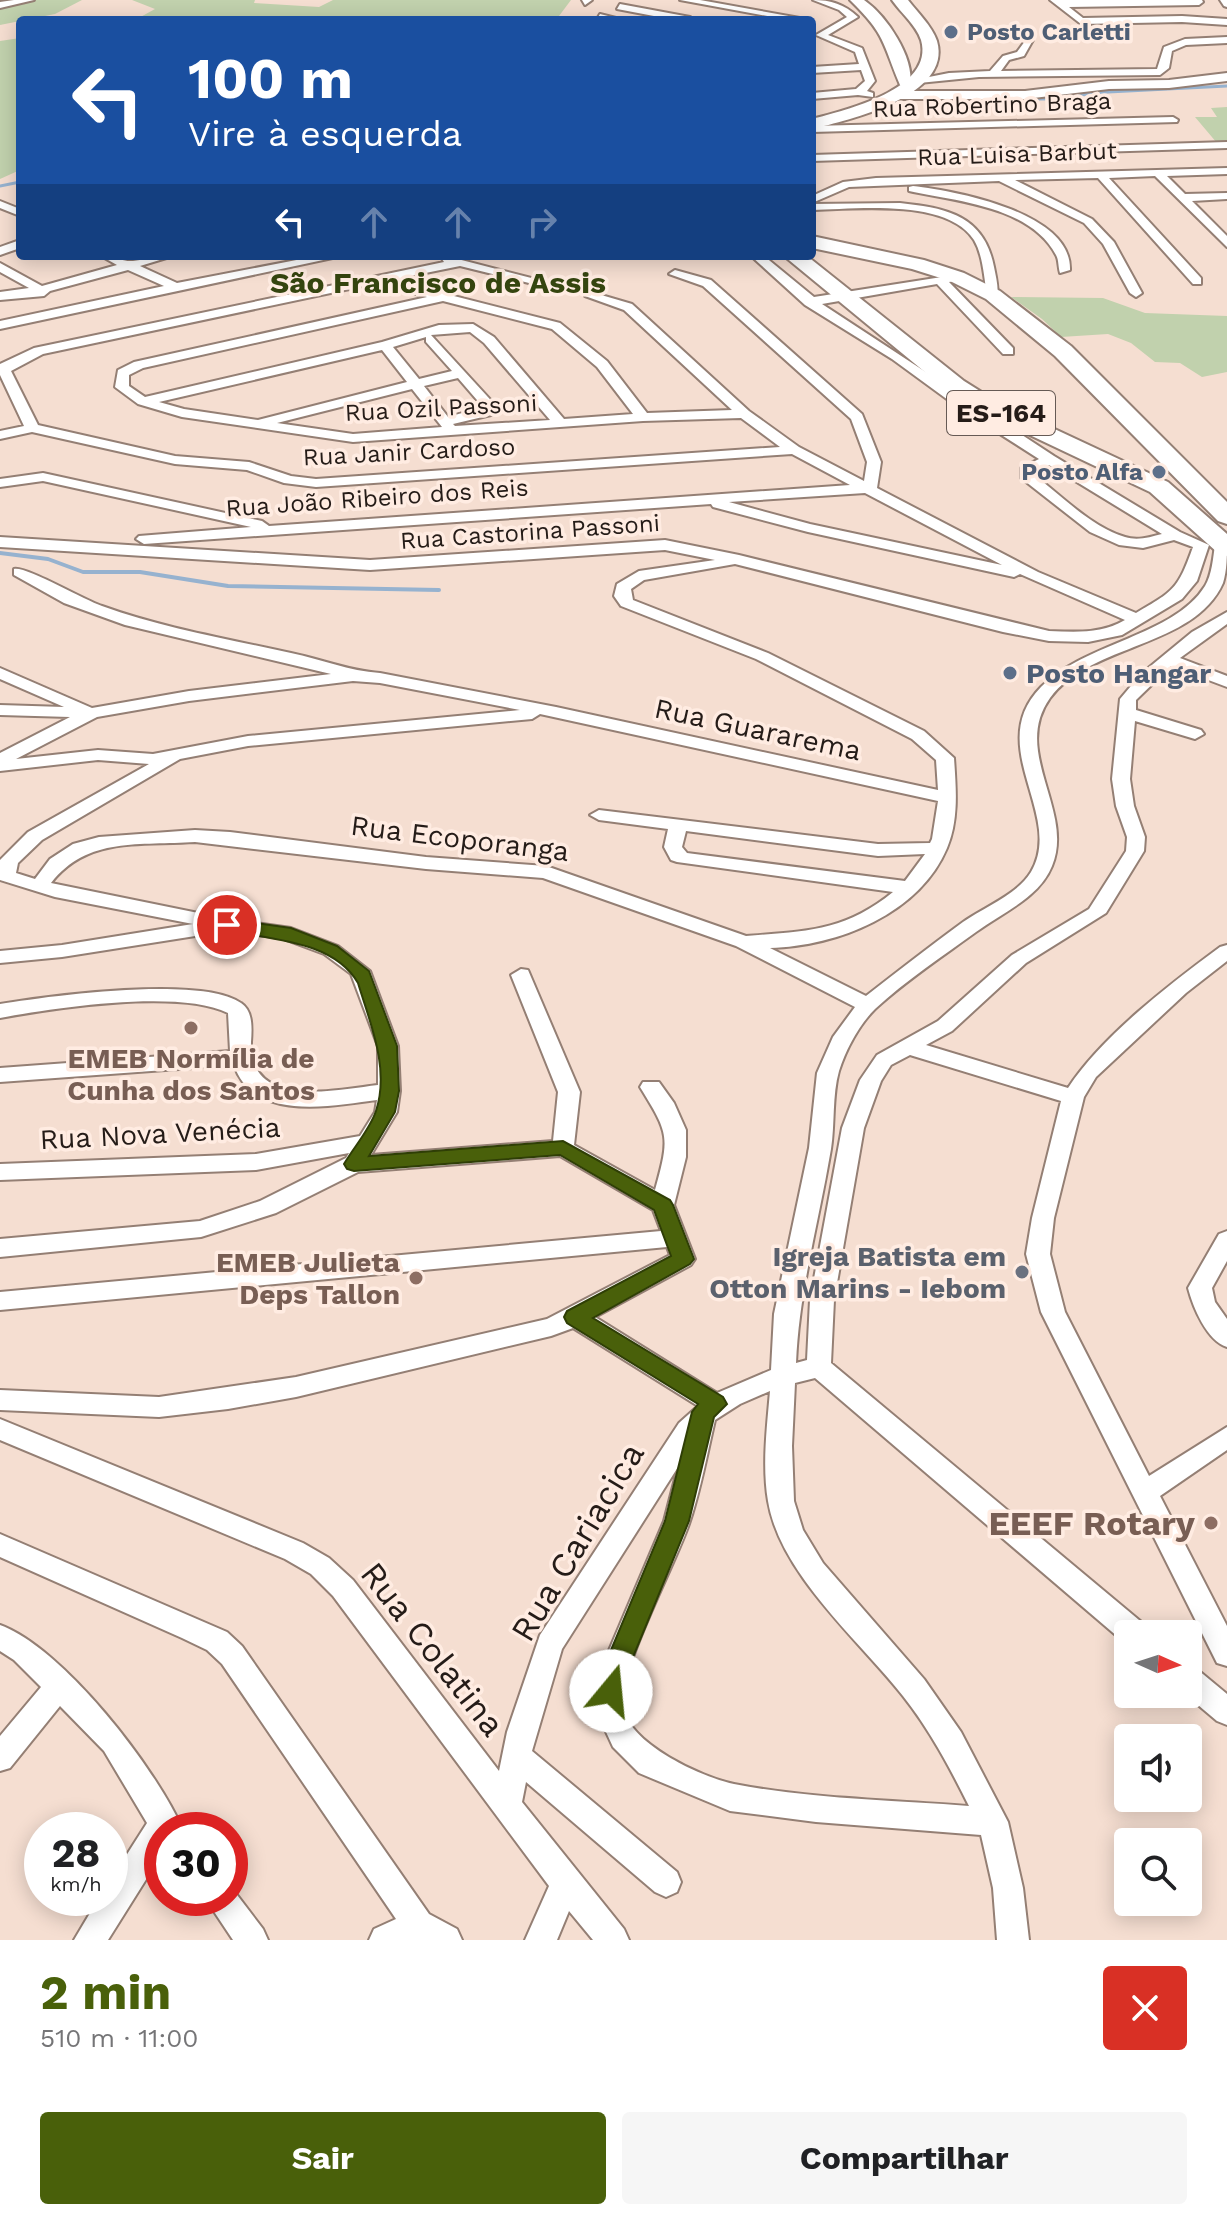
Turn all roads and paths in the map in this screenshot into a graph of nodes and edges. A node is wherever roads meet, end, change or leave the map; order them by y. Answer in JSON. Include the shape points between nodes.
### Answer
{"nodes":[{"id":1,"x":30,"y":0,"type":"edge"},
{"id":2,"x":684,"y":0,"type":"edge"},
{"id":3,"x":817,"y":0,"type":"edge"},
{"id":4,"x":856,"y":0,"type":"edge"},
{"id":5,"x":900,"y":0,"type":"edge"},
{"id":6,"x":710,"y":2,"type":"edge"},
{"id":7,"x":1057,"y":2,"type":"edge"},
{"id":8,"x":1199,"y":2,"type":"edge"},
{"id":9,"x":0,"y":5,"type":"edge"},
{"id":10,"x":620,"y":7,"type":"dead end"},
{"id":11,"x":744,"y":10,"type":"junction"},
{"id":12,"x":668,"y":16,"type":"edge"},
{"id":13,"x":683,"y":16,"type":"edge"},
{"id":14,"x":733,"y":16,"type":"edge"},
{"id":15,"x":778,"y":16,"type":"edge"},
{"id":16,"x":1227,"y":22,"type":"edge"},
{"id":17,"x":825,"y":23,"type":"dead end"},
{"id":18,"x":838,"y":25,"type":"junction"},
{"id":19,"x":1028,"y":40,"type":"dead end"},
{"id":20,"x":1227,"y":43,"type":"edge"},
{"id":21,"x":866,"y":67,"type":"junction"},
{"id":22,"x":816,"y":70,"type":"edge"},
{"id":23,"x":994,"y":73,"type":"junction"},
{"id":24,"x":1227,"y":77,"type":"edge"},
{"id":25,"x":898,"y":84,"type":"junction"},
{"id":26,"x":816,"y":95,"type":"edge"},
{"id":27,"x":816,"y":106,"type":"edge"},
{"id":28,"x":1173,"y":120,"type":"dead end"},
{"id":29,"x":816,"y":124,"type":"edge"},
{"id":30,"x":816,"y":126,"type":"edge"},
{"id":31,"x":1227,"y":145,"type":"edge"},
{"id":32,"x":1045,"y":151,"type":"junction"},
{"id":33,"x":816,"y":158,"type":"edge"},
{"id":34,"x":830,"y":158,"type":"junction"},
{"id":35,"x":1227,"y":171,"type":"edge"},
{"id":36,"x":1157,"y":172,"type":"junction"},
{"id":37,"x":1100,"y":174,"type":"junction"},
{"id":38,"x":1059,"y":175,"type":"junction"},
{"id":39,"x":999,"y":176,"type":"junction"},
{"id":40,"x":853,"y":183,"type":"junction"},
{"id":41,"x":1227,"y":196,"type":"edge"},
{"id":42,"x":816,"y":198,"type":"edge"},
{"id":43,"x":1181,"y":198,"type":"junction"},
{"id":44,"x":816,"y":207,"type":"edge"},
{"id":45,"x":1227,"y":223,"type":"edge"},
{"id":46,"x":1208,"y":224,"type":"junction"},
{"id":47,"x":816,"y":243,"type":"edge"},
{"id":48,"x":1227,"y":243,"type":"edge"},
{"id":49,"x":114,"y":260,"type":"edge"},
{"id":50,"x":118,"y":260,"type":"edge"},
{"id":51,"x":315,"y":260,"type":"edge"},
{"id":52,"x":452,"y":260,"type":"edge"},
{"id":53,"x":762,"y":260,"type":"edge"},
{"id":54,"x":799,"y":260,"type":"edge"},
{"id":55,"x":460,"y":262,"type":"junction"},
{"id":56,"x":0,"y":267,"type":"edge"},
{"id":57,"x":1064,"y":270,"type":"dead end"},
{"id":58,"x":675,"y":274,"type":"dead end"},
{"id":59,"x":949,"y":279,"type":"junction"},
{"id":60,"x":379,"y":281,"type":"junction"},
{"id":61,"x":537,"y":281,"type":"dead end"},
{"id":62,"x":1197,"y":281,"type":"dead end"},
{"id":63,"x":175,"y":286,"type":"junction"},
{"id":64,"x":44,"y":292,"type":"junction"},
{"id":65,"x":1136,"y":293,"type":"dead end"},
{"id":66,"x":846,"y":295,"type":"junction"},
{"id":67,"x":993,"y":295,"type":"junction"},
{"id":68,"x":0,"y":296,"type":"edge"},
{"id":69,"x":591,"y":296,"type":"dead end"},
{"id":70,"x":444,"y":297,"type":"junction"},
{"id":71,"x":809,"y":302,"type":"junction"},
{"id":72,"x":0,"y":325,"type":"edge"},
{"id":73,"x":431,"y":339,"type":"dead end"},
{"id":74,"x":385,"y":345,"type":"junction"},
{"id":75,"x":1008,"y":351,"type":"dead end"},
{"id":76,"x":1,"y":369,"type":"edge"},
{"id":77,"x":461,"y":373,"type":"junction"},
{"id":78,"x":415,"y":383,"type":"junction"},
{"id":79,"x":143,"y":401,"type":"junction"},
{"id":80,"x":744,"y":414,"type":"junction"},
{"id":81,"x":643,"y":417,"type":"junction"},
{"id":82,"x":560,"y":423,"type":"junction"},
{"id":83,"x":254,"y":424,"type":"junction"},
{"id":84,"x":447,"y":426,"type":"junction"},
{"id":85,"x":32,"y":428,"type":"junction"},
{"id":86,"x":0,"y":435,"type":"edge"},
{"id":87,"x":794,"y":450,"type":"junction"},
{"id":88,"x":1049,"y":459,"type":"junction"},
{"id":89,"x":0,"y":483,"type":"edge"},
{"id":90,"x":870,"y":488,"type":"junction"},
{"id":91,"x":702,"y":500,"type":"junction"},
{"id":92,"x":1227,"y":516,"type":"edge"},
{"id":93,"x":283,"y":530,"type":"junction"},
{"id":94,"x":1175,"y":535,"type":"junction"},
{"id":95,"x":0,"y":542,"type":"edge"},
{"id":96,"x":56,"y":544,"type":"junction"},
{"id":97,"x":1217,"y":544,"type":"edge"},
{"id":98,"x":739,"y":560,"type":"junction"},
{"id":99,"x":19,"y":572,"type":"dead end"},
{"id":100,"x":1033,"y":575,"type":"junction"},
{"id":101,"x":1227,"y":617,"type":"edge"},
{"id":102,"x":1137,"y":619,"type":"junction"},
{"id":103,"x":1169,"y":660,"type":"junction"},
{"id":104,"x":0,"y":673,"type":"edge"},
{"id":105,"x":353,"y":676,"type":"junction"},
{"id":106,"x":1227,"y":682,"type":"edge"},
{"id":107,"x":556,"y":712,"type":"junction"},
{"id":108,"x":1125,"y":712,"type":"junction"},
{"id":109,"x":6,"y":713,"type":"edge"},
{"id":110,"x":92,"y":713,"type":"junction"},
{"id":111,"x":1195,"y":734,"type":"dead end"},
{"id":112,"x":175,"y":756,"type":"junction"},
{"id":113,"x":0,"y":763,"type":"edge"},
{"id":114,"x":948,"y":798,"type":"junction"},
{"id":115,"x":599,"y":815,"type":"dead end"},
{"id":116,"x":679,"y":823,"type":"junction"},
{"id":117,"x":938,"y":848,"type":"junction"},
{"id":118,"x":38,"y":887,"type":"junction"},
{"id":119,"x":911,"y":888,"type":"junction"},
{"id":120,"x":227,"y":925,"type":"junction"},
{"id":121,"x":743,"y":942,"type":"junction"},
{"id":122,"x":1227,"y":951,"type":"edge"},
{"id":123,"x":0,"y":957,"type":"edge"},
{"id":124,"x":521,"y":975,"type":"dead end"},
{"id":125,"x":867,"y":1005,"type":"junction"},
{"id":126,"x":0,"y":1011,"type":"edge"},
{"id":127,"x":908,"y":1047,"type":"junction"},
{"id":128,"x":241,"y":1057,"type":"junction"},
{"id":129,"x":0,"y":1075,"type":"edge"},
{"id":130,"x":651,"y":1087,"type":"dead end"},
{"id":131,"x":389,"y":1091,"type":"junction"},
{"id":132,"x":1073,"y":1097,"type":"junction"},
{"id":133,"x":369,"y":1142,"type":"junction"},
{"id":134,"x":563,"y":1148,"type":"junction"},
{"id":135,"x":354,"y":1164,"type":"junction"},
{"id":136,"x":0,"y":1172,"type":"edge"},
{"id":137,"x":663,"y":1205,"type":"junction"},
{"id":138,"x":1227,"y":1240,"type":"edge"},
{"id":139,"x":0,"y":1248,"type":"edge"},
{"id":140,"x":680,"y":1248,"type":"junction"},
{"id":141,"x":1218,"y":1267,"type":"edge"},
{"id":142,"x":0,"y":1301,"type":"edge"},
{"id":143,"x":575,"y":1317,"type":"junction"},
{"id":144,"x":1227,"y":1338,"type":"edge"},
{"id":145,"x":819,"y":1367,"type":"junction"},
{"id":146,"x":782,"y":1375,"type":"junction"},
{"id":147,"x":0,"y":1400,"type":"edge"},
{"id":148,"x":710,"y":1408,"type":"junction"},
{"id":149,"x":0,"y":1429,"type":"edge"},
{"id":150,"x":1227,"y":1437,"type":"edge"},
{"id":151,"x":1144,"y":1493,"type":"junction"},
{"id":152,"x":0,"y":1545,"type":"edge"},
{"id":153,"x":1118,"y":1620,"type":"edge"},
{"id":154,"x":0,"y":1637,"type":"edge"},
{"id":155,"x":1227,"y":1654,"type":"edge"},
{"id":156,"x":60,"y":1685,"type":"junction"},
{"id":157,"x":1202,"y":1691,"type":"edge"},
{"id":158,"x":1227,"y":1712,"type":"edge"},
{"id":159,"x":516,"y":1756,"type":"junction"},
{"id":160,"x":0,"y":1758,"type":"edge"},
{"id":161,"x":507,"y":1803,"type":"junction"},
{"id":162,"x":157,"y":1812,"type":"edge"},
{"id":163,"x":993,"y":1822,"type":"junction"},
{"id":164,"x":144,"y":1860,"type":"edge"},
{"id":165,"x":666,"y":1882,"type":"dead end"},
{"id":166,"x":565,"y":1883,"type":"junction"},
{"id":167,"x":234,"y":1916,"type":"edge"},
{"id":168,"x":418,"y":1925,"type":"junction"},
{"id":169,"x":90,"y":1940,"type":"edge"},
{"id":170,"x":252,"y":1940,"type":"edge"},
{"id":171,"x":385,"y":1940,"type":"edge"},
{"id":172,"x":446,"y":1940,"type":"edge"},
{"id":173,"x":541,"y":1940,"type":"edge"},
{"id":174,"x":613,"y":1940,"type":"edge"},
{"id":175,"x":1013,"y":1940,"type":"edge"}],
"edges":[{"from":1,"to":9,"type":"street"},
{"from":2,"to":6,"type":"street"},
{"from":3,"to":18,"type":"street","via":[[850,13],[851,20]]},
{"from":4,"to":25,"type":"street","via":[[875,15]]},
{"from":5,"to":25,"type":"highway","via":[[930,43],[930,61]]},
{"from":6,"to":11,"type":"street"},
{"from":6,"to":13,"type":"street"},
{"from":7,"to":8,"type":"street"},
{"from":7,"to":16,"type":"street","via":[[1075,19],[1089,22]]},
{"from":10,"to":12,"type":"street"},
{"from":11,"to":14,"type":"street"},
{"from":11,"to":15,"type":"street"},
{"from":17,"to":18,"type":"street"},
{"from":18,"to":21,"type":"street","via":[[821,35],[859,50]]},
{"from":19,"to":23,"type":"street","via":[[1021,54],[1006,58]]},
{"from":20,"to":23,"type":"street","via":[[1185,42],[1167,49],[1160,72]]},
{"from":21,"to":22,"type":"street"},
{"from":21,"to":25,"type":"street","via":[[868,87]]},
{"from":23,"to":25,"type":"street"},
{"from":24,"to":25,"type":"street","via":[[1025,95]]},
{"from":25,"to":26,"type":"street"},
{"from":25,"to":27,"type":"highway"},
{"from":25,"to":29,"type":"highway"},
{"from":28,"to":30,"type":"street","name":"Rua Robertino Braga"},
{"from":31,"to":32,"type":"street"},
{"from":32,"to":34,"type":"street"},
{"from":32,"to":38,"type":"street"},
{"from":33,"to":34,"type":"street"},
{"from":34,"to":40,"type":"street"},
{"from":35,"to":36,"type":"street","name":"Rua Luisa Barbut"},
{"from":36,"to":37,"type":"street","name":"Rua Luisa Barbut"},
{"from":36,"to":43,"type":"street"},
{"from":37,"to":38,"type":"street","name":"Rua Luisa Barbut"},
{"from":37,"to":62,"type":"street"},
{"from":38,"to":39,"type":"street","name":"Rua Luisa Barbut"},
{"from":39,"to":40,"type":"street","name":"Rua Luisa Barbut"},
{"from":39,"to":65,"type":"street","via":[[1088,221],[1108,242]]},
{"from":40,"to":42,"type":"street","name":"Rua Luisa Barbut"},
{"from":40,"to":57,"type":"street","via":[[987,202],[1039,230],[1063,257]]},
{"from":41,"to":43,"type":"street"},
{"from":43,"to":46,"type":"street"},
{"from":44,"to":67,"type":"street","via":[[913,208],[962,223],[977,235]]},
{"from":45,"to":46,"type":"street"},
{"from":46,"to":48,"type":"street"},
{"from":47,"to":59,"type":"highway","number":"ES-164","via":[[917,264]]},
{"from":49,"to":64,"type":"street"},
{"from":50,"to":63,"type":"street"},
{"from":51,"to":63,"type":"street"},
{"from":52,"to":55,"type":"street"},
{"from":53,"to":71,"type":"street"},
{"from":54,"to":66,"type":"highway","number":"ES-164"},
{"from":55,"to":60,"type":"street"},
{"from":55,"to":61,"type":"street"},
{"from":56,"to":64,"type":"street"},
{"from":58,"to":90,"type":"street","via":[[707,283],[857,417],[874,462]]},
{"from":59,"to":66,"type":"street"},
{"from":59,"to":67,"type":"highway","number":"ES-164"},
{"from":59,"to":75,"type":"street"},
{"from":60,"to":70,"type":"street"},
{"from":60,"to":76,"type":"street","via":[[39,351]]},
{"from":63,"to":72,"type":"street"},
{"from":64,"to":68,"type":"street"},
{"from":66,"to":71,"type":"street"},
{"from":66,"to":97,"type":"highway","number":"ES-164","via":[[956,386],[991,408],[1159,487]]},
{"from":67,"to":92,"type":"highway","number":"ES-164","via":[[1063,351]]},
{"from":69,"to":80,"type":"street","via":[[628,307]]},
{"from":70,"to":79,"type":"street","via":[[129,369],[120,378],[122,387]]},
{"from":70,"to":81,"type":"street","via":[[556,326],[602,364]]},
{"from":71,"to":88,"type":"street"},
{"from":73,"to":77,"type":"street"},
{"from":74,"to":78,"type":"street"},
{"from":74,"to":79,"type":"street"},
{"from":74,"to":82,"type":"street","via":[[439,329],[473,328]]},
{"from":76,"to":85,"type":"street"},
{"from":77,"to":78,"type":"street"},
{"from":77,"to":84,"type":"street","via":[[491,408]]},
{"from":78,"to":83,"type":"street"},
{"from":78,"to":84,"type":"street"},
{"from":79,"to":83,"type":"street","name":"Rua Ozil Passoni"},
{"from":80,"to":81,"type":"street","name":"Rua Ozil Passoni"},
{"from":80,"to":87,"type":"street"},
{"from":81,"to":82,"type":"street","name":"Rua Ozil Passoni"},
{"from":82,"to":84,"type":"street","name":"Rua Ozil Passoni"},
{"from":83,"to":84,"type":"street","name":"Rua Ozil Passoni","via":[[353,438]]},
{"from":85,"to":86,"type":"street"},
{"from":85,"to":87,"type":"street","name":"Rua Janir Cardoso","via":[[175,460],[249,466],[302,482]]},
{"from":87,"to":90,"type":"street"},
{"from":88,"to":94,"type":"street"},
{"from":88,"to":94,"type":"street","via":[[1030,467],[1026,475],[1095,529],[1133,543]]},
{"from":89,"to":93,"type":"street","via":[[43,477]]},
{"from":90,"to":91,"type":"street","name":"Rua João Ribeiro dos Reis"},
{"from":90,"to":100,"type":"street"},
{"from":91,"to":93,"type":"street","name":"Rua João Ribeiro dos Reis"},
{"from":91,"to":100,"type":"street"},
{"from":93,"to":96,"type":"street","name":"Rua João Ribeiro dos Reis"},
{"from":94,"to":97,"type":"street"},
{"from":95,"to":96,"type":"street","name":"Rua Castorina Passoni"},
{"from":96,"to":98,"type":"street","name":"Rua Castorina Passoni","via":[[370,565],[643,545]]},
{"from":97,"to":102,"type":"street","name":"Rua Castorina Passoni","via":[[1176,596]]},
{"from":97,"to":125,"type":"street","via":[[1215,583],[1203,600],[1180,620],[1066,674],[1030,717],[1030,767],[1050,845],[1030,887]]},
{"from":98,"to":102,"type":"street","name":"Rua Castorina Passoni","via":[[1049,636],[1103,636]]},
{"from":98,"to":114,"type":"street","via":[[639,576],[623,587],[622,596],[641,611],[762,656],[918,735],[945,758]]},
{"from":99,"to":105,"type":"street","via":[[109,615]]},
{"from":100,"to":102,"type":"street"},
{"from":101,"to":103,"type":"street"},
{"from":103,"to":106,"type":"street"},
{"from":103,"to":108,"type":"street","via":[[1128,699]]},
{"from":104,"to":110,"type":"street"},
{"from":105,"to":107,"type":"street","name":"Rua Guararema"},
{"from":105,"to":110,"type":"street"},
{"from":107,"to":112,"type":"street","via":[[248,741]]},
{"from":107,"to":114,"type":"street","name":"Rua Guararema"},
{"from":108,"to":111,"type":"street"},
{"from":108,"to":127,"type":"street","via":[[1121,779],[1136,837],[1125,870],[1096,913],[1019,959],[968,1008]]},
{"from":109,"to":110,"type":"street"},
{"from":110,"to":113,"type":"street"},
{"from":112,"to":113,"type":"street","via":[[98,755]]},
{"from":112,"to":118,"type":"street","via":[[20,848],[9,861],[6,876]]},
{"from":114,"to":117,"type":"street"},
{"from":115,"to":116,"type":"street"},
{"from":116,"to":117,"type":"street","via":[[878,850]]},
{"from":116,"to":119,"type":"street","via":[[673,847],[684,858]]},
{"from":117,"to":119,"type":"street"},
{"from":118,"to":120,"type":"street"},
{"from":118,"to":121,"type":"street","name":"Rua Ecoporanga","via":[[69,853],[90,845],[230,838],[553,873]]},
{"from":119,"to":121,"type":"street","via":[[891,903],[825,932],[796,940]]},
{"from":120,"to":123,"type":"street"},
{"from":120,"to":131,"type":"street","via":[[284,932],[331,950],[360,971],[388,1046]]},
{"from":121,"to":125,"type":"street","name":"Rua Ecoporanga"},
{"from":122,"to":132,"type":"street","via":[[1089,1072]]},
{"from":124,"to":134,"type":"street","via":[[569,1092]]},
{"from":125,"to":146,"type":"street","via":[[843,1037],[828,1073],[820,1148],[786,1314]]},
{"from":126,"to":128,"type":"street","via":[[201,996],[235,1008],[241,1019]]},
{"from":127,"to":132,"type":"street"},
{"from":127,"to":145,"type":"street","via":[[884,1060],[853,1128],[822,1300]]},
{"from":128,"to":129,"type":"street"},
{"from":128,"to":131,"type":"street","via":[[249,1077],[266,1092],[287,1100]]},
{"from":130,"to":137,"type":"street","via":[[676,1126],[677,1148]]},
{"from":131,"to":133,"type":"street","via":[[386,1112]]},
{"from":132,"to":151,"type":"street","via":[[1038,1254],[1053,1312]]},
{"from":133,"to":135,"type":"street"},
{"from":133,"to":136,"type":"street","name":"Rua Nova Venécia","via":[[256,1162]]},
{"from":134,"to":135,"type":"street"},
{"from":134,"to":137,"type":"street"},
{"from":135,"to":139,"type":"street","via":[[268,1207],[201,1229]]},
{"from":137,"to":140,"type":"street"},
{"from":138,"to":141,"type":"street"},
{"from":140,"to":142,"type":"street"},
{"from":140,"to":143,"type":"street"},
{"from":141,"to":144,"type":"street","via":[[1200,1288],[1204,1304]]},
{"from":143,"to":147,"type":"street","via":[[513,1337],[228,1399],[159,1407]]},
{"from":143,"to":148,"type":"street"},
{"from":145,"to":146,"type":"street","name":"Rua Cariacica"},
{"from":145,"to":153,"type":"street"},
{"from":146,"to":148,"type":"street","name":"Rua Cariacica"},
{"from":146,"to":163,"type":"street","via":[[781,1501],[791,1533],[814,1571],[914,1688],[951,1741]]},
{"from":148,"to":159,"type":"street","name":"Rua Cariacica","via":[[688,1430],[550,1644]]},
{"from":148,"to":163,"type":"street","via":[[677,1521],[613,1674],[609,1708],[623,1738],[649,1763],[730,1797]]},
{"from":149,"to":161,"type":"street","name":"Rua Colatina","via":[[320,1566],[343,1588]]},
{"from":150,"to":151,"type":"street"},
{"from":151,"to":155,"type":"street"},
{"from":152,"to":168,"type":"street","via":[[217,1641],[232,1655]]},
{"from":154,"to":156,"type":"street","via":[[24,1651]]},
{"from":156,"to":160,"type":"street"},
{"from":156,"to":162,"type":"street","via":[[114,1742]]},
{"from":157,"to":158,"type":"street"},
{"from":159,"to":161,"type":"street","name":"Rua Cariacica"},
{"from":159,"to":165,"type":"street"},
{"from":161,"to":166,"type":"street","name":"Rua Colatina"},
{"from":163,"to":175,"type":"street"},
{"from":164,"to":169,"type":"street"},
{"from":166,"to":173,"type":"street"},
{"from":166,"to":174,"type":"street","name":"Rua Colatina"},
{"from":167,"to":170,"type":"street"},
{"from":168,"to":171,"type":"street"},
{"from":168,"to":172,"type":"street"}]}
